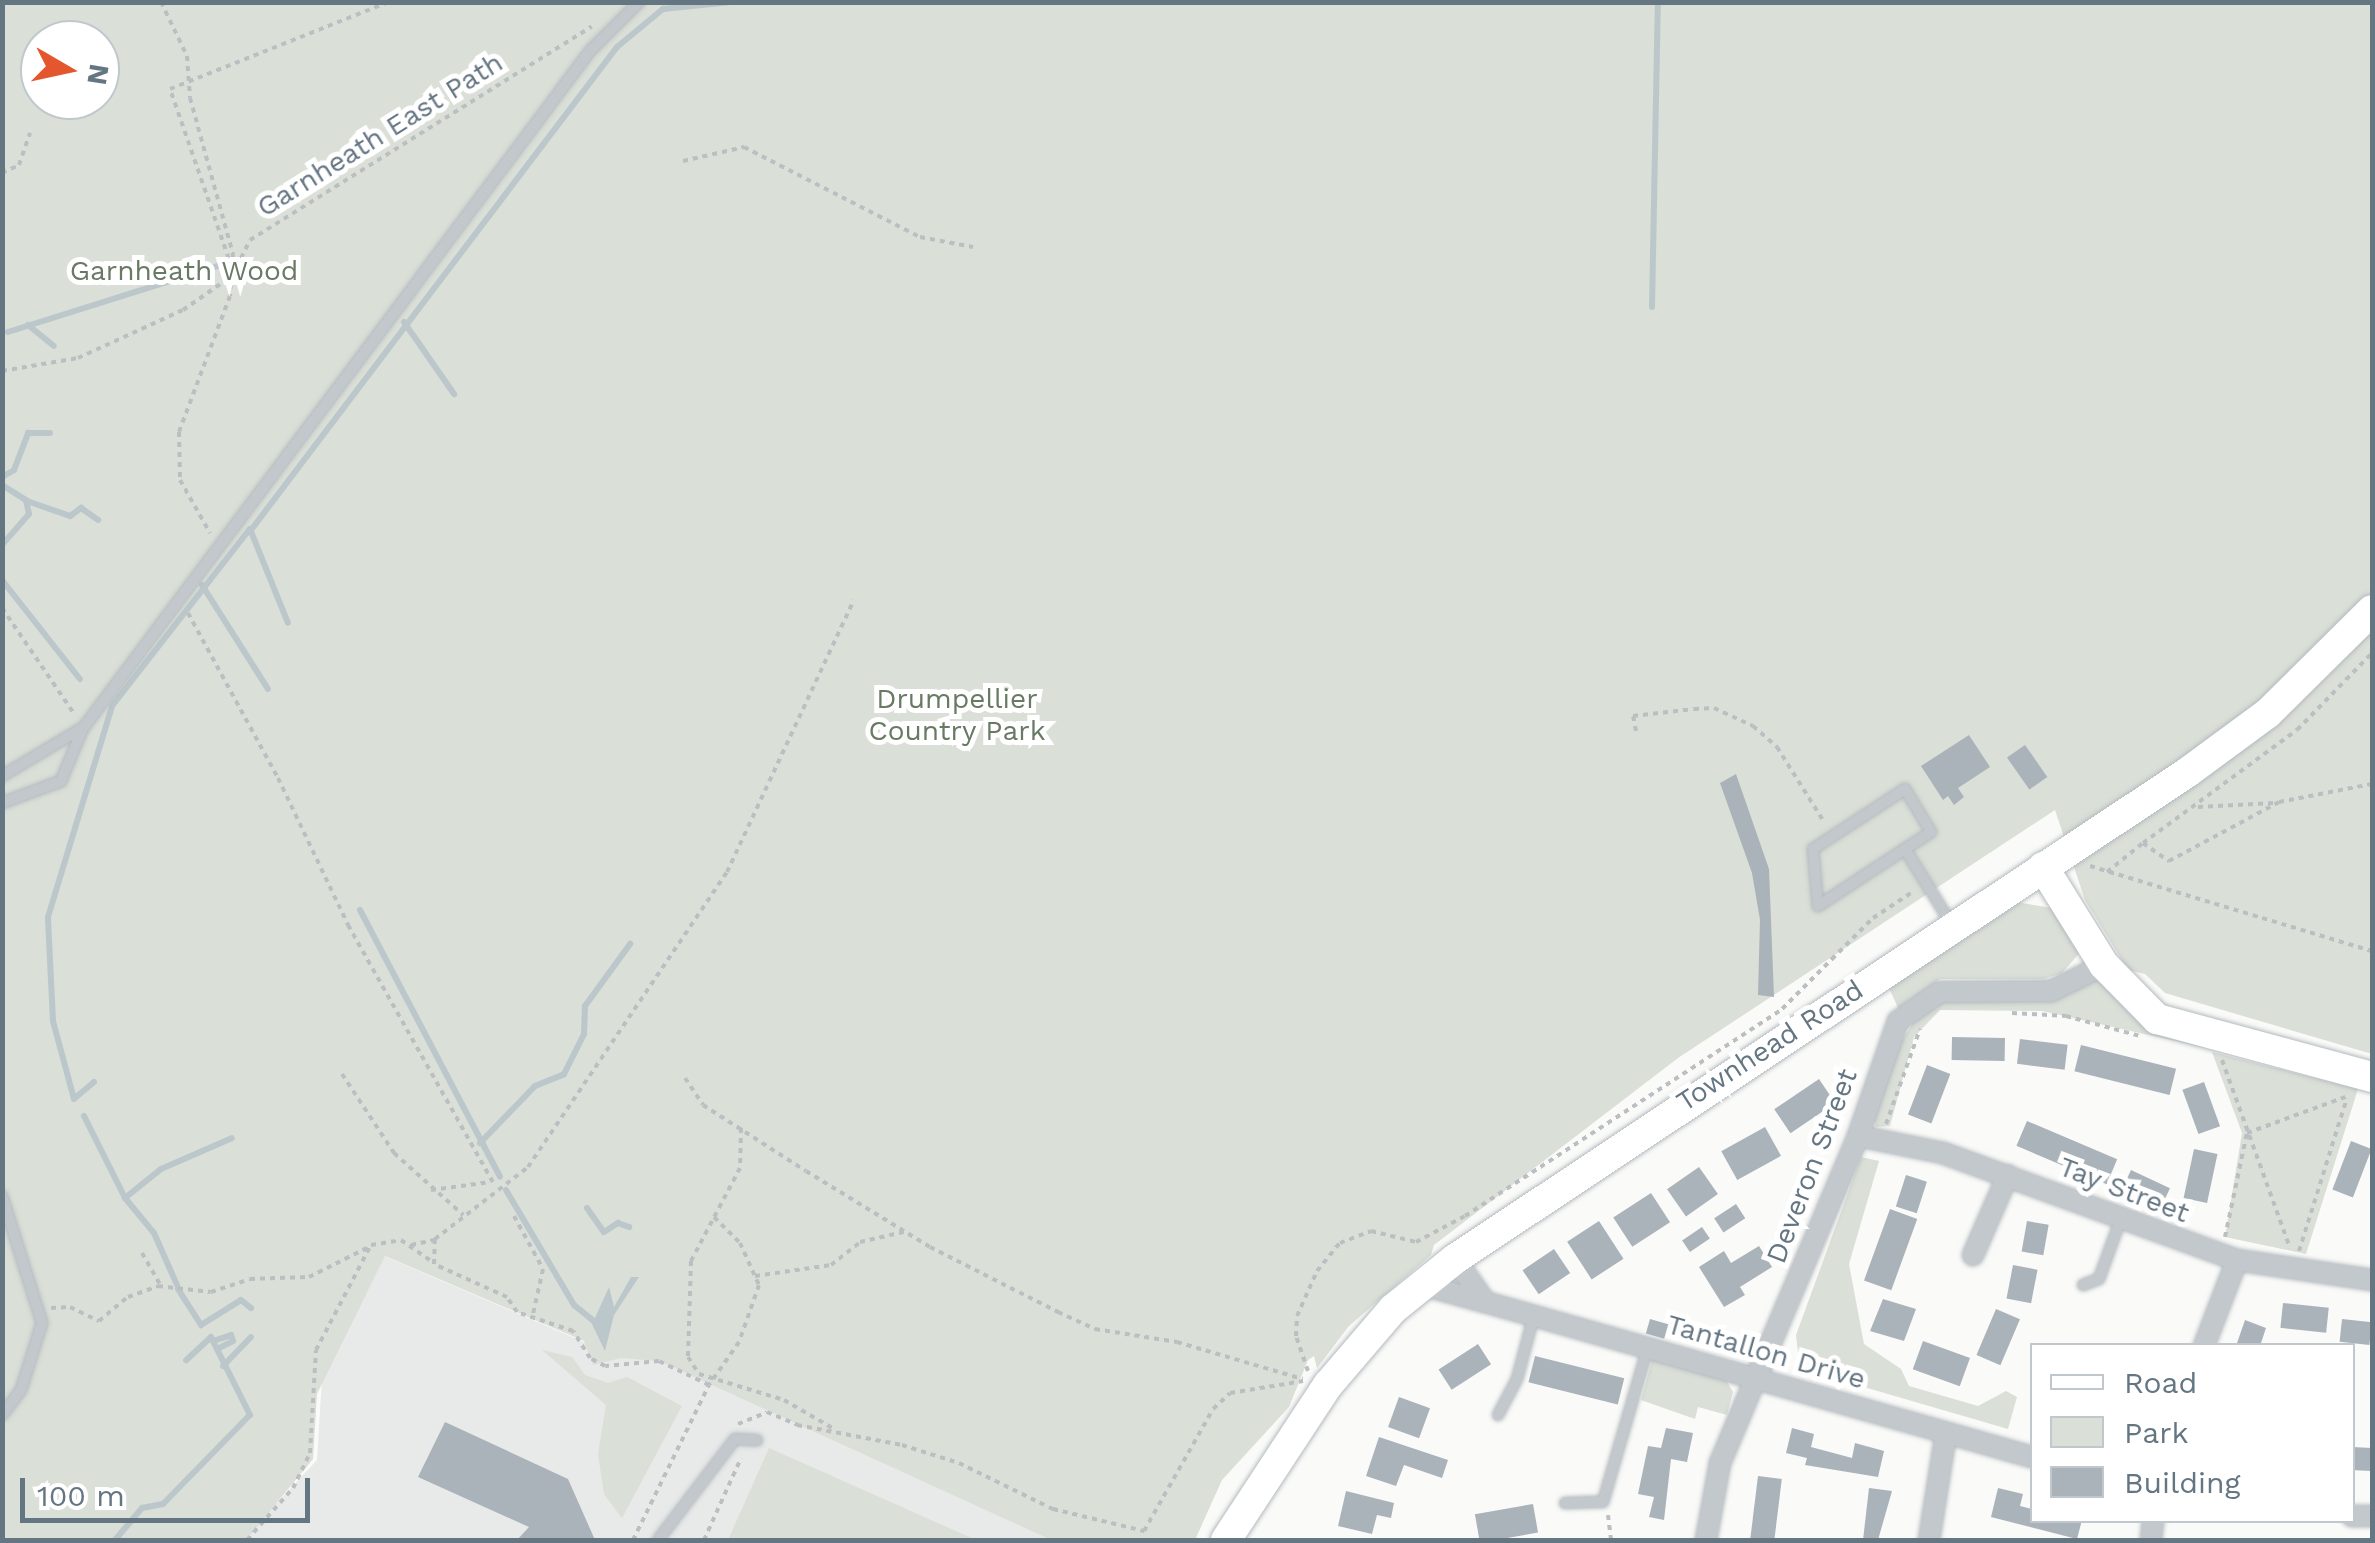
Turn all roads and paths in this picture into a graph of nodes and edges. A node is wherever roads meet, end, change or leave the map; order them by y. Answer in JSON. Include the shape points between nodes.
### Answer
{"nodes":[{"id":1,"x":161,"y":2,"type":"edge"},
{"id":2,"x":389,"y":2,"type":"edge"},
{"id":3,"x":638,"y":2,"type":"edge"},
{"id":4,"x":608,"y":14,"type":"dead end"},
{"id":5,"x":188,"y":82,"type":"junction"},
{"id":6,"x":30,"y":133,"type":"dead end"},
{"id":7,"x":683,"y":160,"type":"dead end"},
{"id":8,"x":2,"y":173,"type":"edge"},
{"id":9,"x":973,"y":247,"type":"dead end"},
{"id":10,"x":232,"y":268,"type":"junction"},
{"id":11,"x":232,"y":276,"type":"junction"},
{"id":12,"x":2,"y":371,"type":"edge"},
{"id":13,"x":218,"y":544,"type":"junction"},
{"id":14,"x":854,"y":600,"type":"dead end"},
{"id":15,"x":2,"y":608,"type":"edge"},
{"id":16,"x":2372,"y":610,"type":"edge"},
{"id":17,"x":188,"y":614,"type":"dead end"},
{"id":18,"x":2372,"y":652,"type":"edge"},
{"id":19,"x":84,"y":727,"type":"junction"},
{"id":20,"x":1636,"y":731,"type":"dead end"},
{"id":21,"x":2,"y":776,"type":"edge"},
{"id":22,"x":2370,"y":785,"type":"edge"},
{"id":23,"x":2372,"y":793,"type":"edge"},
{"id":24,"x":2278,"y":803,"type":"junction"},
{"id":25,"x":2,"y":804,"type":"edge"},
{"id":26,"x":2198,"y":807,"type":"junction"},
{"id":27,"x":1831,"y":836,"type":"junction"},
{"id":28,"x":2143,"y":843,"type":"junction"},
{"id":29,"x":1906,"y":849,"type":"junction"},
{"id":30,"x":2052,"y":861,"type":"junction"},
{"id":31,"x":2107,"y":872,"type":"junction"},
{"id":32,"x":1925,"y":884,"type":"junction"},
{"id":33,"x":1953,"y":926,"type":"junction"},
{"id":34,"x":2372,"y":951,"type":"edge"},
{"id":35,"x":2104,"y":965,"type":"junction"},
{"id":36,"x":2006,"y":1012,"type":"dead end"},
{"id":37,"x":1922,"y":1026,"type":"dead end"},
{"id":38,"x":2152,"y":1039,"type":"dead end"},
{"id":39,"x":2217,"y":1048,"type":"junction"},
{"id":40,"x":2240,"y":1062,"type":"dead end"},
{"id":41,"x":342,"y":1074,"type":"dead end"},
{"id":42,"x":685,"y":1078,"type":"dead end"},
{"id":43,"x":2358,"y":1082,"type":"edge"},
{"id":44,"x":741,"y":1128,"type":"junction"},
{"id":45,"x":2246,"y":1132,"type":"junction"},
{"id":46,"x":1858,"y":1136,"type":"junction"},
{"id":47,"x":1880,"y":1141,"type":"junction"},
{"id":48,"x":2008,"y":1175,"type":"junction"},
{"id":49,"x":494,"y":1185,"type":"junction"},
{"id":50,"x":431,"y":1190,"type":"junction"},
{"id":51,"x":2,"y":1196,"type":"edge"},
{"id":52,"x":463,"y":1216,"type":"junction"},
{"id":53,"x":514,"y":1216,"type":"dead end"},
{"id":54,"x":714,"y":1217,"type":"junction"},
{"id":55,"x":2120,"y":1221,"type":"junction"},
{"id":56,"x":908,"y":1231,"type":"junction"},
{"id":57,"x":436,"y":1240,"type":"junction"},
{"id":58,"x":370,"y":1245,"type":"junction"},
{"id":59,"x":411,"y":1245,"type":"junction"},
{"id":60,"x":142,"y":1253,"type":"dead end"},
{"id":61,"x":1973,"y":1255,"type":"dead end"},
{"id":62,"x":1454,"y":1258,"type":"junction"},
{"id":63,"x":2229,"y":1258,"type":"junction"},
{"id":64,"x":434,"y":1264,"type":"junction"},
{"id":65,"x":755,"y":1276,"type":"junction"},
{"id":66,"x":2372,"y":1280,"type":"edge"},
{"id":67,"x":1423,"y":1285,"type":"junction"},
{"id":68,"x":2083,"y":1285,"type":"dead end"},
{"id":69,"x":161,"y":1286,"type":"junction"},
{"id":70,"x":1484,"y":1302,"type":"junction"},
{"id":71,"x":40,"y":1308,"type":"junction"},
{"id":72,"x":533,"y":1315,"type":"junction"},
{"id":73,"x":1534,"y":1315,"type":"junction"},
{"id":74,"x":2205,"y":1343,"type":"edge"},
{"id":75,"x":1648,"y":1346,"type":"junction"},
{"id":76,"x":717,"y":1376,"type":"junction"},
{"id":77,"x":1756,"y":1378,"type":"junction"},
{"id":78,"x":1318,"y":1382,"type":"junction"},
{"id":79,"x":709,"y":1386,"type":"junction"},
{"id":80,"x":2,"y":1415,"type":"edge"},
{"id":81,"x":1498,"y":1415,"type":"dead end"},
{"id":82,"x":837,"y":1430,"type":"junction"},
{"id":83,"x":1946,"y":1432,"type":"junction"},
{"id":84,"x":735,"y":1439,"type":"junction"},
{"id":85,"x":757,"y":1440,"type":"joint"},
{"id":86,"x":2030,"y":1456,"type":"edge"},
{"id":87,"x":1603,"y":1502,"type":"junction"},
{"id":88,"x":1565,"y":1503,"type":"dead end"},
{"id":89,"x":247,"y":1540,"type":"edge"},
{"id":90,"x":633,"y":1540,"type":"edge"},
{"id":91,"x":658,"y":1540,"type":"edge"},
{"id":92,"x":704,"y":1540,"type":"edge"},
{"id":93,"x":1226,"y":1540,"type":"edge"},
{"id":94,"x":1611,"y":1540,"type":"edge"},
{"id":95,"x":1706,"y":1540,"type":"edge"},
{"id":96,"x":1930,"y":1540,"type":"edge"}],
"edges":[{"from":1,"to":5,"type":"path","via":[[188,56]]},
{"from":2,"to":5,"type":"path"},
{"from":3,"to":13,"type":"lane","via":[[590,51]]},
{"from":4,"to":11,"type":"path","name":"Garnheath East Path","via":[[250,240]]},
{"from":5,"to":10,"type":"path"},
{"from":5,"to":10,"type":"path","via":[[170,89]]},
{"from":6,"to":8,"type":"path","via":[[19,165]]},
{"from":7,"to":9,"type":"path","via":[[744,147],[920,237]]},
{"from":10,"to":11,"type":"path"},
{"from":11,"to":12,"type":"path","name":"Garnheath East Path","via":[[183,310],[78,358]]},
{"from":11,"to":13,"type":"path","via":[[179,432],[180,480]]},
{"from":13,"to":19,"type":"lane"},
{"from":14,"to":49,"type":"path","via":[[728,872],[528,1167]]},
{"from":15,"to":19,"type":"path"},
{"from":16,"to":30,"type":"street","name":"Townhead Road","via":[[2268,712]]},
{"from":17,"to":49,"type":"path","via":[[348,926]]},
{"from":18,"to":26,"type":"path","via":[[2296,730]]},
{"from":19,"to":21,"type":"lane"},
{"from":19,"to":25,"type":"lane","via":[[60,781]]},
{"from":20,"to":27,"type":"path","via":[[1633,716],[1714,708],[1753,726],[1796,775]]},
{"from":22,"to":23,"type":"path"},
{"from":22,"to":24,"type":"path"},
{"from":24,"to":26,"type":"path"},
{"from":24,"to":28,"type":"path","via":[[2169,861]]},
{"from":26,"to":28,"type":"path"},
{"from":27,"to":29,"type":"lane","via":[[1904,789],[1931,832]]},
{"from":27,"to":29,"type":"lane","via":[[1813,849],[1818,906]]},
{"from":28,"to":31,"type":"path"},
{"from":29,"to":32,"type":"lane"},
{"from":30,"to":31,"type":"path"},
{"from":30,"to":33,"type":"street","name":"Townhead Road"},
{"from":30,"to":35,"type":"street"},
{"from":31,"to":34,"type":"path"},
{"from":32,"to":33,"type":"lane"},
{"from":32,"to":78,"type":"path","via":[[1873,918],[1782,1010],[1464,1216],[1416,1242],[1371,1231],[1340,1243],[1317,1271],[1297,1316]]},
{"from":33,"to":62,"type":"street","name":"Townhead Road"},
{"from":35,"to":39,"type":"street","via":[[2157,1019]]},
{"from":35,"to":46,"type":"street","name":"Deveron Street","via":[[2051,992],[1966,989],[1913,1005],[1891,1035]]},
{"from":36,"to":38,"type":"path","via":[[2066,1016]]},
{"from":37,"to":47,"type":"path"},
{"from":39,"to":40,"type":"path"},
{"from":39,"to":43,"type":"street"},
{"from":39,"to":45,"type":"path"},
{"from":41,"to":50,"type":"path","via":[[394,1153]]},
{"from":42,"to":44,"type":"path","via":[[702,1105]]},
{"from":43,"to":45,"type":"path"},
{"from":43,"to":45,"type":"path","via":[[2296,1260]]},
{"from":44,"to":54,"type":"path","via":[[740,1168]]},
{"from":44,"to":56,"type":"path"},
{"from":45,"to":63,"type":"path"},
{"from":46,"to":47,"type":"street","name":"Tay Street"},
{"from":46,"to":77,"type":"street","name":"Deveron Street"},
{"from":47,"to":48,"type":"street","name":"Tay Street"},
{"from":48,"to":55,"type":"street","name":"Tay Street"},
{"from":48,"to":61,"type":"street"},
{"from":49,"to":50,"type":"path"},
{"from":49,"to":52,"type":"path"},
{"from":50,"to":52,"type":"path"},
{"from":51,"to":71,"type":"lane"},
{"from":52,"to":57,"type":"path"},
{"from":53,"to":72,"type":"path","via":[[543,1269]]},
{"from":54,"to":65,"type":"path","via":[[740,1243]]},
{"from":54,"to":76,"type":"path","via":[[691,1261],[685,1328],[688,1357],[699,1374]]},
{"from":55,"to":63,"type":"street","name":"Tay Street"},
{"from":55,"to":68,"type":"lane","via":[[2098,1279]]},
{"from":56,"to":65,"type":"path","via":[[860,1242],[831,1265]]},
{"from":56,"to":78,"type":"path","via":[[1095,1330],[1177,1342]]},
{"from":57,"to":59,"type":"path"},
{"from":57,"to":64,"type":"path"},
{"from":58,"to":59,"type":"path","via":[[391,1238]]},
{"from":58,"to":69,"type":"path","via":[[309,1277],[250,1279],[211,1292]]},
{"from":58,"to":89,"type":"path","via":[[316,1350],[310,1453],[292,1488]]},
{"from":59,"to":64,"type":"path"},
{"from":60,"to":69,"type":"path"},
{"from":62,"to":67,"type":"street","name":"Townhead Road"},
{"from":62,"to":70,"type":"street"},
{"from":63,"to":66,"type":"street","name":"Tay Street"},
{"from":63,"to":74,"type":"street"},
{"from":64,"to":72,"type":"path"},
{"from":65,"to":76,"type":"path","via":[[756,1303]]},
{"from":67,"to":70,"type":"street","name":"Tantallon Drive"},
{"from":67,"to":78,"type":"street","name":"Townhead Road"},
{"from":69,"to":71,"type":"path","via":[[128,1297],[98,1321],[70,1307]]},
{"from":70,"to":73,"type":"street","name":"Tantallon Drive"},
{"from":71,"to":80,"type":"lane","via":[[36,1350],[22,1390]]},
{"from":72,"to":79,"type":"path","via":[[573,1331],[590,1358],[606,1366],[659,1361]]},
{"from":73,"to":75,"type":"street","name":"Tantallon Drive"},
{"from":73,"to":81,"type":"lane","via":[[1517,1378]]},
{"from":75,"to":77,"type":"street","name":"Tantallon Drive"},
{"from":75,"to":87,"type":"lane"},
{"from":76,"to":79,"type":"path"},
{"from":76,"to":82,"type":"path","via":[[784,1400]]},
{"from":77,"to":83,"type":"street","name":"Tantallon Drive"},
{"from":77,"to":95,"type":"street","name":"Deveron Street","via":[[1720,1463]]},
{"from":78,"to":82,"type":"path","via":[[1230,1393],[1194,1434],[1144,1531],[1053,1508],[958,1463]]},
{"from":78,"to":93,"type":"street","name":"Townhead Road"},
{"from":79,"to":90,"type":"path"},
{"from":82,"to":84,"type":"path","via":[[766,1412],[739,1418]]},
{"from":83,"to":86,"type":"street","name":"Tantallon Drive"},
{"from":83,"to":96,"type":"street"},
{"from":84,"to":85,"type":"lane"},
{"from":84,"to":91,"type":"lane"},
{"from":85,"to":92,"type":"path","via":[[744,1450]]},
{"from":87,"to":88,"type":"lane"},
{"from":87,"to":94,"type":"path"}]}
